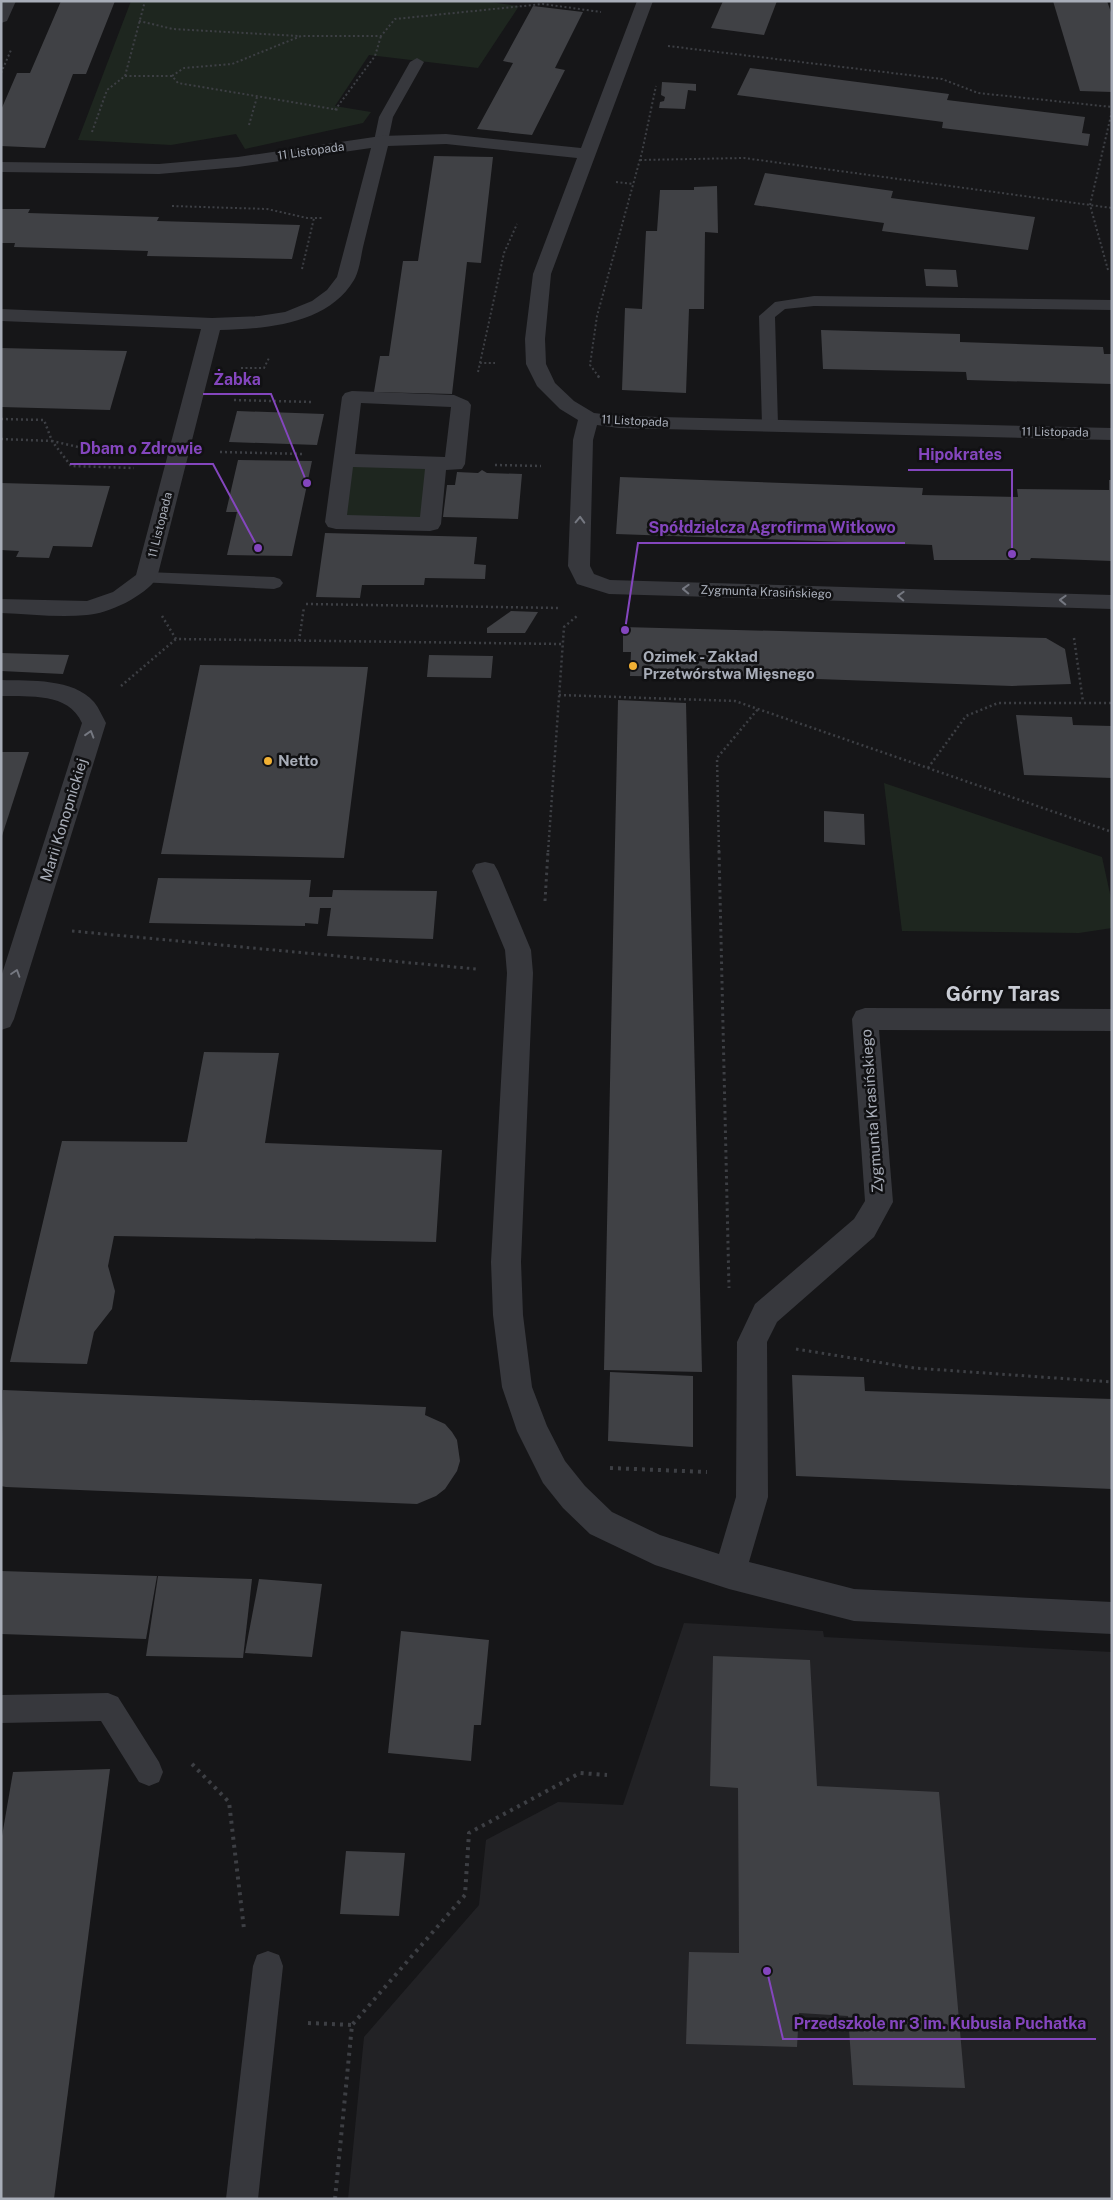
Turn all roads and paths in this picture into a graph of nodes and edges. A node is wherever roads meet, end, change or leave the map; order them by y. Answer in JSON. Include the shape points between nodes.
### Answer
{"nodes":[{"id":1,"x":8,"y":1,"type":"edge"},
{"id":2,"x":144,"y":1,"type":"edge"},
{"id":3,"x":645,"y":1,"type":"edge"},
{"id":4,"x":604,"y":12,"type":"dead end"},
{"id":5,"x":1,"y":18,"type":"edge"},
{"id":6,"x":139,"y":21,"type":"junction"},
{"id":7,"x":301,"y":36,"type":"junction"},
{"id":8,"x":382,"y":36,"type":"junction"},
{"id":9,"x":663,"y":46,"type":"dead end"},
{"id":10,"x":417,"y":62,"type":"dead end"},
{"id":11,"x":125,"y":76,"type":"junction"},
{"id":12,"x":172,"y":76,"type":"junction"},
{"id":13,"x":657,"y":82,"type":"dead end"},
{"id":14,"x":329,"y":108,"type":"dead end"},
{"id":15,"x":1112,"y":108,"type":"edge"},
{"id":16,"x":1112,"y":111,"type":"edge"},
{"id":17,"x":381,"y":141,"type":"junction"},
{"id":18,"x":297,"y":153,"type":"junction"},
{"id":19,"x":587,"y":154,"type":"junction"},
{"id":20,"x":640,"y":160,"type":"junction"},
{"id":21,"x":1,"y":167,"type":"edge"},
{"id":22,"x":78,"y":170,"type":"junction"},
{"id":23,"x":1090,"y":205,"type":"junction"},
{"id":24,"x":172,"y":206,"type":"dead end"},
{"id":25,"x":1112,"y":208,"type":"edge"},
{"id":26,"x":361,"y":219,"type":"junction"},
{"id":27,"x":1109,"y":276,"type":"dead end"},
{"id":28,"x":1112,"y":305,"type":"edge"},
{"id":29,"x":1,"y":315,"type":"edge"},
{"id":30,"x":212,"y":324,"type":"junction"},
{"id":31,"x":605,"y":386,"type":"dead end"},
{"id":32,"x":231,"y":400,"type":"dead end"},
{"id":33,"x":351,"y":402,"type":"junction"},
{"id":34,"x":589,"y":418,"type":"junction"},
{"id":35,"x":1,"y":419,"type":"edge"},
{"id":36,"x":770,"y":425,"type":"junction"},
{"id":37,"x":1112,"y":434,"type":"edge"},
{"id":38,"x":1,"y":439,"type":"edge"},
{"id":39,"x":52,"y":441,"type":"junction"},
{"id":40,"x":154,"y":449,"type":"junction"},
{"id":41,"x":179,"y":450,"type":"junction"},
{"id":42,"x":243,"y":452,"type":"dead end"},
{"id":43,"x":271,"y":453,"type":"dead end"},
{"id":44,"x":344,"y":460,"type":"junction"},
{"id":45,"x":436,"y":464,"type":"junction"},
{"id":46,"x":146,"y":578,"type":"junction"},
{"id":47,"x":274,"y":583,"type":"dead end"},
{"id":48,"x":609,"y":587,"type":"junction"},
{"id":49,"x":1112,"y":602,"type":"edge"},
{"id":50,"x":304,"y":604,"type":"dead end"},
{"id":51,"x":1,"y":606,"type":"edge"},
{"id":52,"x":176,"y":639,"type":"junction"},
{"id":53,"x":299,"y":641,"type":"junction"},
{"id":54,"x":563,"y":644,"type":"junction"},
{"id":55,"x":122,"y":686,"type":"dead end"},
{"id":56,"x":1,"y":688,"type":"edge"},
{"id":57,"x":559,"y":695,"type":"junction"},
{"id":58,"x":1112,"y":703,"type":"edge"},
{"id":59,"x":758,"y":709,"type":"junction"},
{"id":60,"x":928,"y":768,"type":"junction"},
{"id":61,"x":1112,"y":832,"type":"edge"},
{"id":62,"x":486,"y":871,"type":"dead end"},
{"id":63,"x":545,"y":904,"type":"dead end"},
{"id":64,"x":31,"y":927,"type":"junction"},
{"id":65,"x":520,"y":973,"type":"junction"},
{"id":66,"x":1,"y":1019,"type":"edge"},
{"id":67,"x":1112,"y":1020,"type":"edge"},
{"id":68,"x":752,"y":1342,"type":"junction"},
{"id":69,"x":1112,"y":1382,"type":"edge"},
{"id":70,"x":601,"y":1467,"type":"dead end"},
{"id":71,"x":752,"y":1474,"type":"junction"},
{"id":72,"x":729,"y":1573,"type":"junction"},
{"id":73,"x":1112,"y":1618,"type":"edge"},
{"id":74,"x":1,"y":1709,"type":"edge"},
{"id":75,"x":190,"y":1761,"type":"dead end"},
{"id":76,"x":149,"y":1772,"type":"dead end"},
{"id":77,"x":607,"y":1776,"type":"dead end"},
{"id":78,"x":244,"y":1933,"type":"dead end"},
{"id":79,"x":268,"y":1966,"type":"dead end"},
{"id":80,"x":242,"y":2199,"type":"edge"},
{"id":81,"x":335,"y":2199,"type":"edge"}],
"edges":[{"from":1,"to":5,"type":"street"},
{"from":2,"to":6,"type":"path"},
{"from":3,"to":19,"type":"street","name":"11 Listopada"},
{"from":4,"to":8,"type":"path","via":[[543,4],[395,19]]},
{"from":6,"to":7,"type":"path","via":[[173,29]]},
{"from":6,"to":11,"type":"path"},
{"from":7,"to":8,"type":"path"},
{"from":7,"to":12,"type":"path","via":[[232,64],[184,68]]},
{"from":8,"to":18,"type":"path","via":[[375,56],[336,109]]},
{"from":9,"to":15,"type":"path","via":[[942,79],[978,93]]},
{"from":10,"to":17,"type":"lane","via":[[386,117]]},
{"from":11,"to":12,"type":"path"},
{"from":11,"to":22,"type":"path","via":[[107,90]]},
{"from":12,"to":14,"type":"path","via":[[178,83]]},
{"from":13,"to":20,"type":"path"},
{"from":16,"to":23,"type":"path"},
{"from":17,"to":18,"type":"street","name":"11 Listopada"},
{"from":17,"to":19,"type":"street","name":"11 Listopada","via":[[446,139]]},
{"from":17,"to":26,"type":"street"},
{"from":18,"to":22,"type":"street","name":"11 Listopada","via":[[159,169]]},
{"from":19,"to":34,"type":"street","name":"11 Listopada","via":[[542,274],[535,339],[536,364],[547,386],[567,405]]},
{"from":20,"to":23,"type":"path","via":[[744,158]]},
{"from":20,"to":31,"type":"path","via":[[597,316],[590,365]]},
{"from":21,"to":22,"type":"street","name":"11 Listopada"},
{"from":23,"to":25,"type":"path"},
{"from":23,"to":27,"type":"path"},
{"from":24,"to":26,"type":"path","via":[[267,209],[307,218]]},
{"from":26,"to":30,"type":"street","via":[[346,278],[332,296],[312,309],[276,319]]},
{"from":28,"to":36,"type":"lane","via":[[814,301],[780,305],[767,316]]},
{"from":29,"to":30,"type":"street"},
{"from":30,"to":41,"type":"street","name":"11 Listopada"},
{"from":32,"to":33,"type":"path"},
{"from":33,"to":44,"type":"street"},
{"from":33,"to":45,"type":"street","via":[[352,397],[454,401],[461,404],[455,464]]},
{"from":34,"to":36,"type":"street","name":"11 Listopada","via":[[619,422]]},
{"from":48,"to":34,"type":"street","name":"Zygmunta Krasińskiego","one_way":true,"via":[[585,579],[579,566],[583,440]]},
{"from":35,"to":39,"type":"path","via":[[44,420]]},
{"from":36,"to":37,"type":"street","name":"11 Listopada"},
{"from":38,"to":39,"type":"path"},
{"from":39,"to":40,"type":"path","via":[[78,447]]},
{"from":39,"to":40,"type":"path","via":[[71,466],[146,468]]},
{"from":40,"to":41,"type":"path"},
{"from":41,"to":46,"type":"street","name":"11 Listopada"},
{"from":42,"to":43,"type":"path"},
{"from":44,"to":45,"type":"street"},
{"from":44,"to":45,"type":"street","via":[[336,522],[430,524]]},
{"from":46,"to":47,"type":"lane"},
{"from":46,"to":51,"type":"street","name":"11 Listopada","via":[[121,597],[88,608]]},
{"from":46,"to":52,"type":"path","via":[[159,612]]},
{"from":49,"to":48,"type":"street","name":"Zygmunta Krasińskiego","one_way":true},
{"from":48,"to":54,"type":"path","via":[[564,627]]},
{"from":50,"to":53,"type":"path"},
{"from":52,"to":53,"type":"path"},
{"from":52,"to":55,"type":"path"},
{"from":53,"to":54,"type":"path"},
{"from":54,"to":57,"type":"path"},
{"from":64,"to":56,"type":"street","name":"Marii Konopnickiej","one_way":true,"via":[[94,723],[86,707],[73,697],[46,689]]},
{"from":57,"to":59,"type":"path","via":[[735,701]]},
{"from":57,"to":63,"type":"path"},
{"from":58,"to":60,"type":"path","via":[[998,703],[966,716]]},
{"from":59,"to":60,"type":"path"},
{"from":59,"to":68,"type":"path","via":[[717,758],[728,1287]]},
{"from":60,"to":61,"type":"path"},
{"from":62,"to":65,"type":"street","via":[[518,950]]},
{"from":64,"to":65,"type":"path"},
{"from":66,"to":64,"type":"street","name":"Marii Konopnickiej","one_way":true},
{"from":65,"to":72,"type":"street","via":[[506,1262],[516,1387],[554,1472],[600,1524],[655,1549]]},
{"from":67,"to":68,"type":"street","name":"Zygmunta Krasińskiego","via":[[865,1019],[879,1202],[864,1228],[766,1313]]},
{"from":68,"to":69,"type":"path","via":[[914,1368]]},
{"from":68,"to":71,"type":"street","name":"Zygmunta Krasińskiego"},
{"from":70,"to":71,"type":"path"},
{"from":71,"to":72,"type":"street","name":"Zygmunta Krasińskiego","via":[[752,1497]]},
{"from":72,"to":73,"type":"street","via":[[854,1605]]},
{"from":74,"to":76,"type":"lane","via":[[108,1707]]},
{"from":75,"to":78,"type":"path","via":[[228,1802]]},
{"from":77,"to":81,"type":"path","via":[[580,1773],[469,1833],[465,1895],[352,2025]]},
{"from":79,"to":80,"type":"lane"}]}
